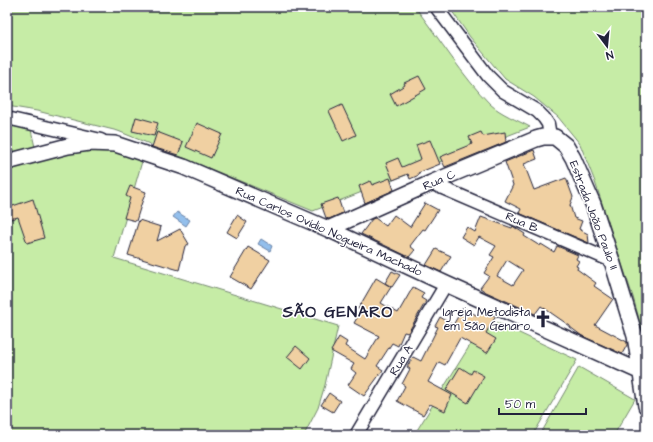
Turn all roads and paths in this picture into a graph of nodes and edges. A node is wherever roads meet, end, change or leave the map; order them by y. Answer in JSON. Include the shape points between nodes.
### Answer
{"nodes":[{"id":1,"x":436,"y":7,"type":"edge"},
{"id":2,"x":7,"y":118,"type":"edge"},
{"id":3,"x":550,"y":136,"type":"junction"},
{"id":4,"x":115,"y":144,"type":"junction"},
{"id":5,"x":7,"y":162,"type":"edge"},
{"id":6,"x":431,"y":183,"type":"junction"},
{"id":7,"x":328,"y":229,"type":"junction"},
{"id":8,"x":612,"y":261,"type":"junction"},
{"id":9,"x":446,"y":284,"type":"junction"},
{"id":10,"x":641,"y":372,"type":"junction"},
{"id":11,"x":646,"y":406,"type":"edge"},
{"id":12,"x":356,"y":435,"type":"edge"}],
"edges":[{"from":1,"to":3,"type":"street","via":[[503,92],[537,111],[544,118]]},
{"from":2,"to":4,"type":"street","name":"Rua Carlos Ovídio Nogueira Machado"},
{"from":3,"to":6,"type":"street","name":"Rua C","via":[[536,139]]},
{"from":3,"to":8,"type":"street","name":"Estrada João Paulo II","via":[[559,139],[573,158],[593,204]]},
{"from":4,"to":5,"type":"street","via":[[89,143],[68,146]]},
{"from":4,"to":7,"type":"street","name":"Rua Carlos Ovídio Nogueira Machado","via":[[184,167]]},
{"from":6,"to":7,"type":"street","name":"Rua C"},
{"from":6,"to":8,"type":"street","name":"Rua B"},
{"from":7,"to":9,"type":"street","name":"Rua Carlos Ovídio Nogueira Machado"},
{"from":8,"to":10,"type":"street","name":"Estrada João Paulo II","via":[[635,336]]},
{"from":9,"to":10,"type":"street","name":"Rua Carlos Ovídio Nogueira Machado"},
{"from":9,"to":12,"type":"street","name":"Rua A"},
{"from":10,"to":11,"type":"street","name":"Estrada João Paulo II"}]}
